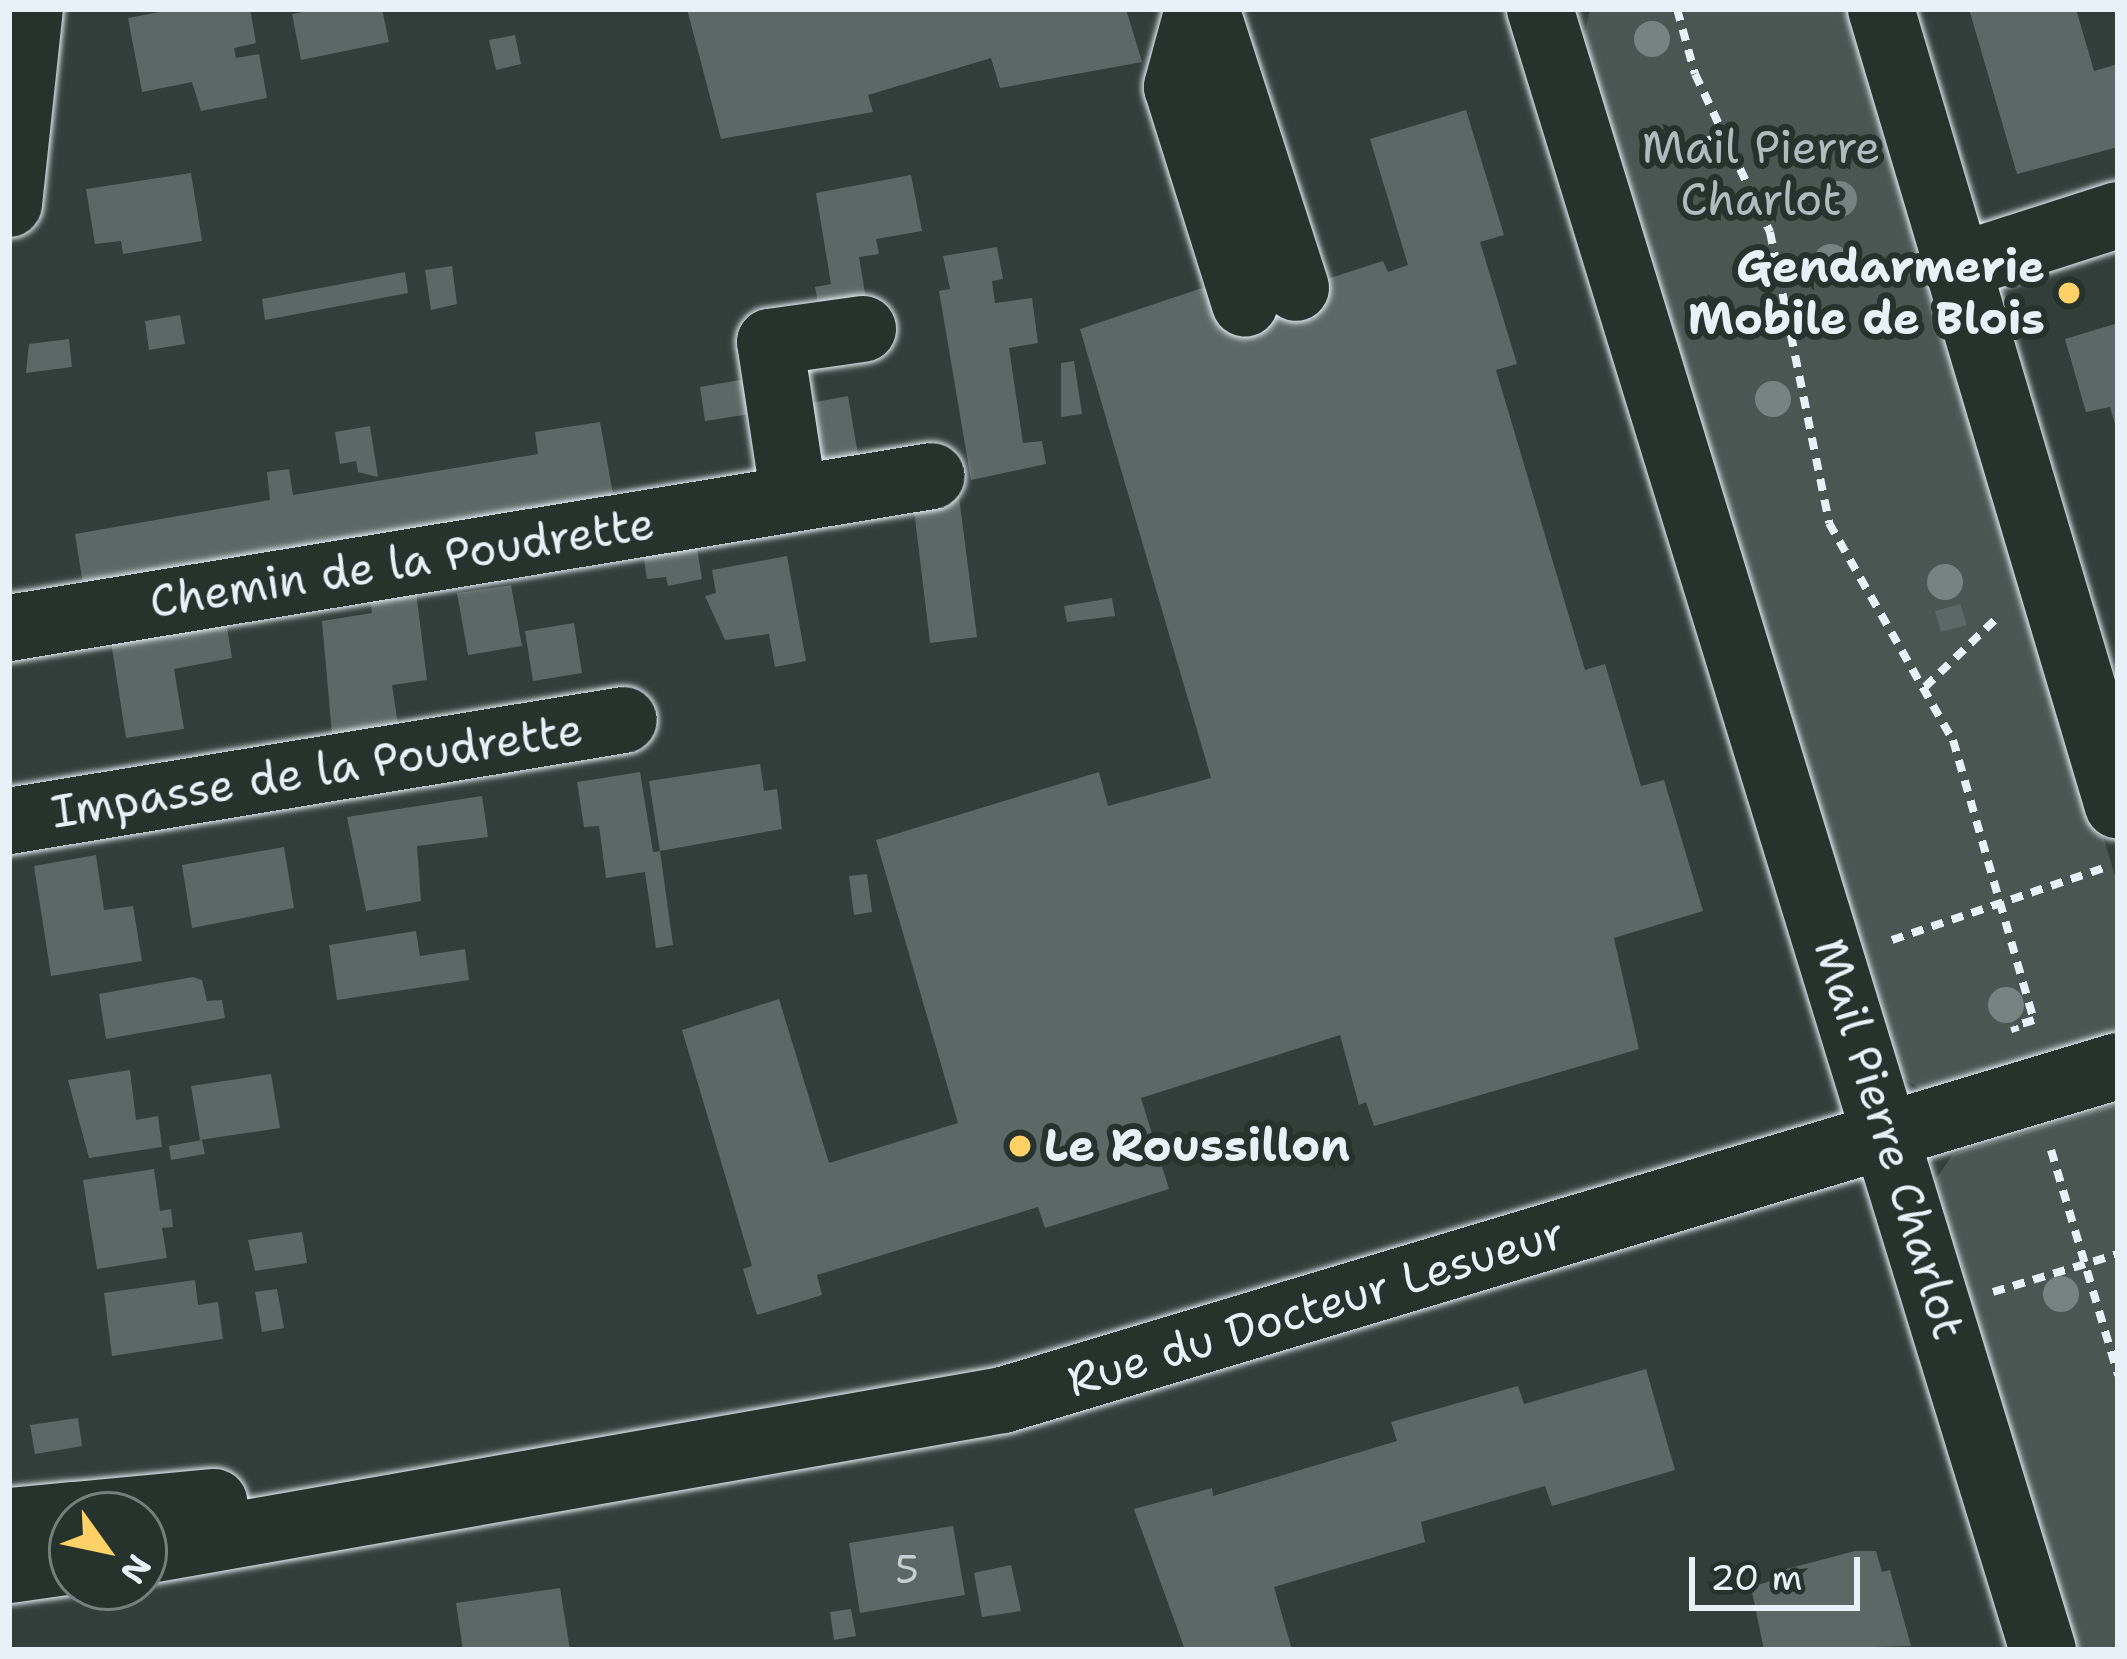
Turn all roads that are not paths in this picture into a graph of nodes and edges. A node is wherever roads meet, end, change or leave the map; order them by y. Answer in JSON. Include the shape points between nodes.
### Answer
{"nodes":[{"id":1,"x":30,"y":9,"type":"edge"},
{"id":2,"x":1202,"y":9,"type":"edge"},
{"id":3,"x":1540,"y":9,"type":"edge"},
{"id":4,"x":1881,"y":9,"type":"edge"},
{"id":5,"x":9,"y":204,"type":"edge"},
{"id":6,"x":2118,"y":215,"type":"edge"},
{"id":7,"x":1959,"y":266,"type":"junction"},
{"id":8,"x":1271,"y":296,"type":"dead end"},
{"id":9,"x":863,"y":328,"type":"dead end"},
{"id":10,"x":932,"y":476,"type":"dead end"},
{"id":11,"x":794,"y":498,"type":"junction"},
{"id":12,"x":9,"y":628,"type":"edge"},
{"id":13,"x":2103,"y":698,"type":"edge"},
{"id":14,"x":624,"y":720,"type":"dead end"},
{"id":15,"x":2118,"y":806,"type":"edge"},
{"id":16,"x":9,"y":821,"type":"edge"},
{"id":17,"x":2118,"y":1066,"type":"edge"},
{"id":18,"x":1888,"y":1135,"type":"junction"},
{"id":19,"x":500,"y":1486,"type":"junction"},
{"id":20,"x":168,"y":1506,"type":"edge"},
{"id":21,"x":48,"y":1517,"type":"edge"},
{"id":22,"x":9,"y":1521,"type":"edge"},
{"id":23,"x":168,"y":1548,"type":"edge"},
{"id":24,"x":48,"y":1564,"type":"edge"},
{"id":25,"x":9,"y":1570,"type":"edge"},
{"id":26,"x":2043,"y":1650,"type":"edge"}],
"edges":[{"from":1,"to":5,"type":"street"},
{"from":2,"to":8,"type":"street"},
{"from":3,"to":18,"type":"street","name":"Mail Pierre Charlot"},
{"from":4,"to":7,"type":"street"},
{"from":6,"to":7,"type":"street"},
{"from":7,"to":13,"type":"street"},
{"from":9,"to":11,"type":"street","via":[[770,342]]},
{"from":10,"to":11,"type":"street","name":"Chemin de la Poudrette"},
{"from":11,"to":12,"type":"street","name":"Chemin de la Poudrette"},
{"from":13,"to":15,"type":"street"},
{"from":14,"to":16,"type":"street","name":"Impasse de la Poudrette"},
{"from":17,"to":18,"type":"street","name":"Rue du Docteur Lesueur"},
{"from":18,"to":19,"type":"street","name":"Rue du Docteur Lesueur","via":[[1003,1400]]},
{"from":18,"to":26,"type":"street","name":"Mail Pierre Charlot"},
{"from":19,"to":20,"type":"street","name":"Rue du Docteur Lesueur"},
{"from":19,"to":23,"type":"street","name":"Rue du Docteur Lesueur"},
{"from":21,"to":22,"type":"street","name":"Rue du Docteur Lesueur"},
{"from":24,"to":25,"type":"street"}]}
